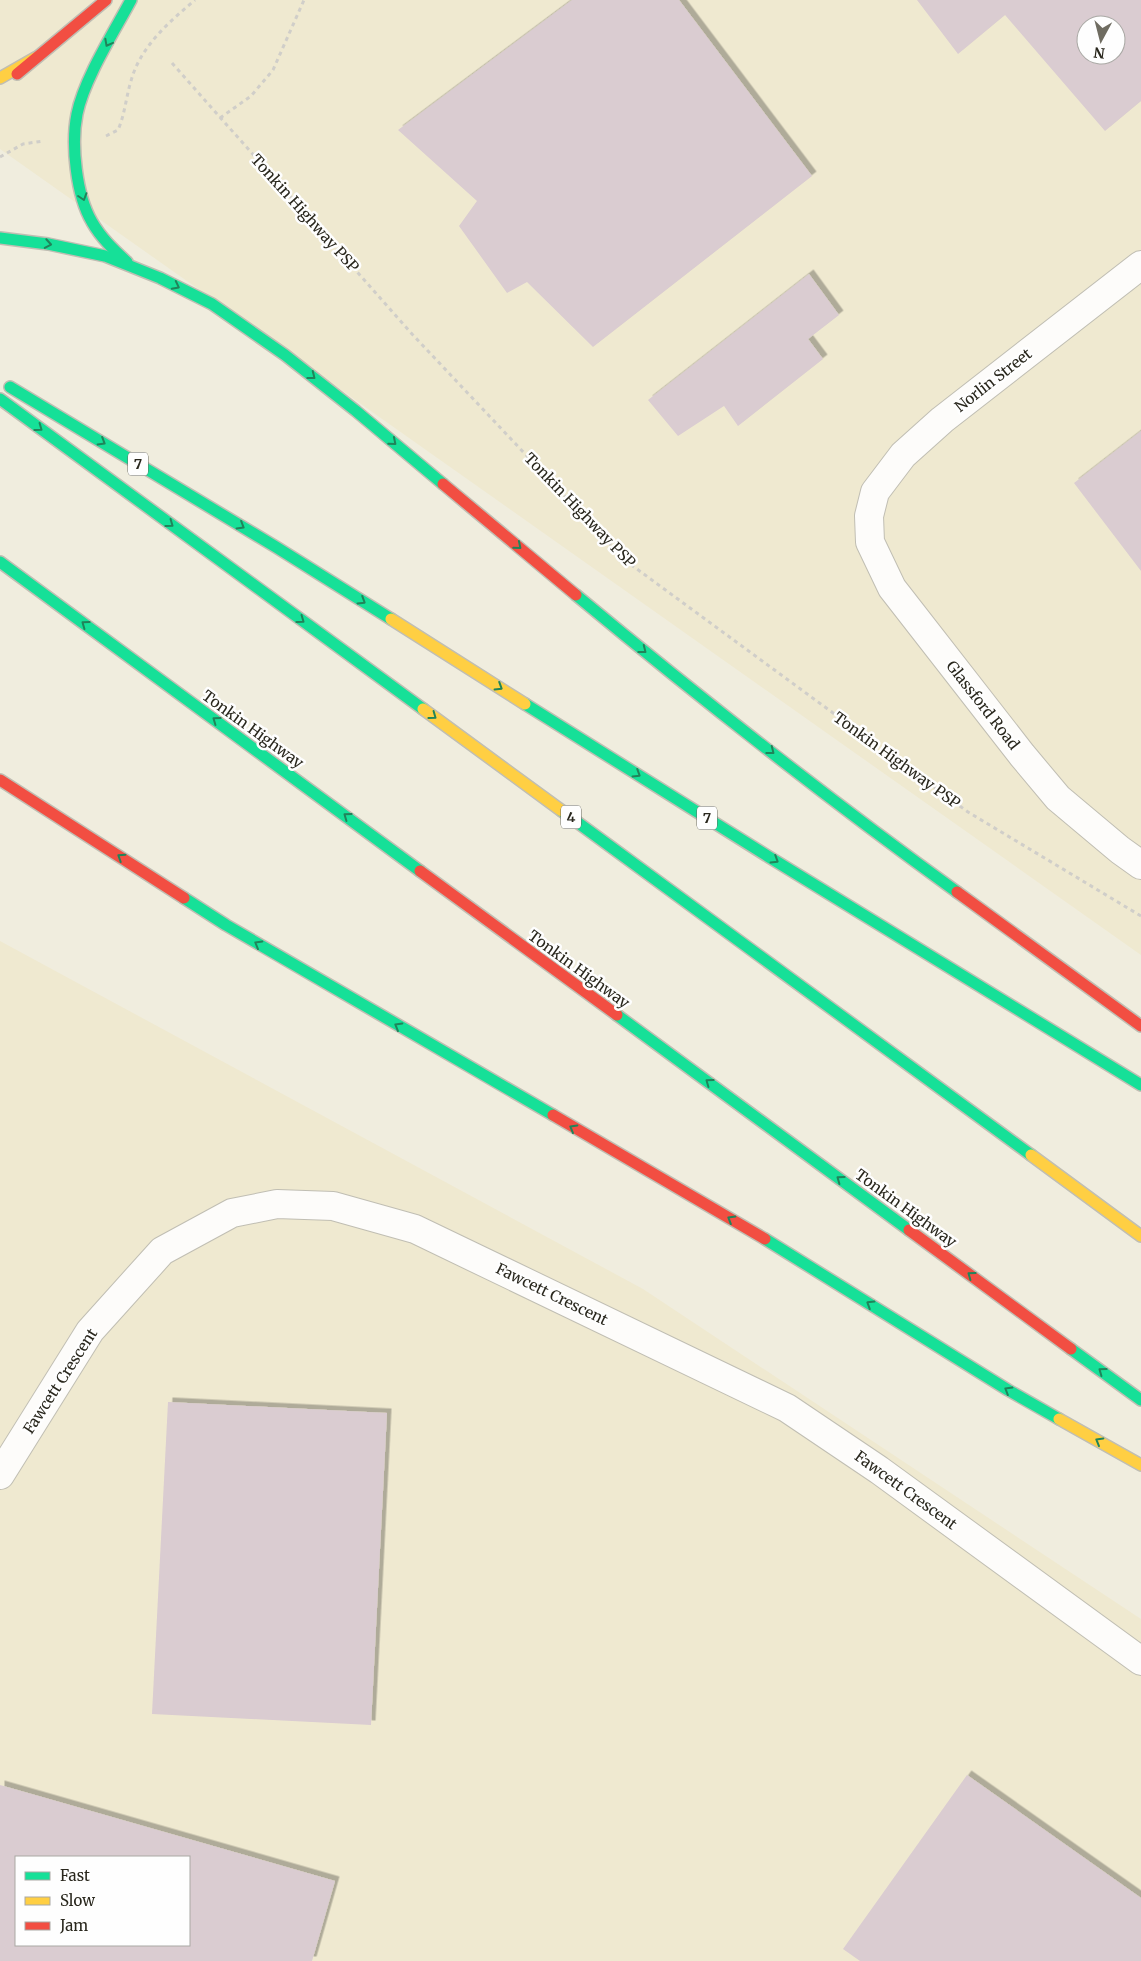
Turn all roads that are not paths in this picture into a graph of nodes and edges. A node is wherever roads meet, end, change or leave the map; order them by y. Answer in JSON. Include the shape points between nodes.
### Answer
{"nodes":[{"id":1,"x":106,"y":0,"type":"edge"},
{"id":2,"x":131,"y":0,"type":"edge"},
{"id":3,"x":35,"y":58,"type":"junction"},
{"id":4,"x":0,"y":78,"type":"edge"},
{"id":5,"x":0,"y":90,"type":"edge"},
{"id":6,"x":0,"y":238,"type":"edge"},
{"id":7,"x":1141,"y":265,"type":"edge"},
{"id":8,"x":132,"y":267,"type":"junction"},
{"id":9,"x":0,"y":381,"type":"edge"},
{"id":10,"x":0,"y":399,"type":"edge"},
{"id":11,"x":869,"y":516,"type":"joint"},
{"id":12,"x":0,"y":562,"type":"edge"},
{"id":13,"x":0,"y":780,"type":"edge"},
{"id":14,"x":1141,"y":865,"type":"edge"},
{"id":15,"x":1141,"y":1026,"type":"edge"},
{"id":16,"x":1141,"y":1084,"type":"edge"},
{"id":17,"x":1141,"y":1236,"type":"edge"},
{"id":18,"x":1141,"y":1400,"type":"edge"},
{"id":19,"x":1141,"y":1465,"type":"edge"},
{"id":20,"x":0,"y":1475,"type":"edge"},
{"id":21,"x":1141,"y":1661,"type":"edge"}],
"edges":[{"from":1,"to":3,"type":"main road"},
{"from":2,"to":8,"type":"main road","one_way":true,"via":[[86,86],[77,113],[74,139],[78,182],[91,221],[108,246]]},
{"from":3,"to":4,"type":"main road"},
{"from":3,"to":5,"type":"main road"},
{"from":6,"to":8,"type":"main road","one_way":true,"via":[[105,256]]},
{"from":7,"to":11,"type":"street","name":"Norlin Street","via":[[942,420],[903,455],[875,492]]},
{"from":8,"to":15,"type":"main road","one_way":true,"via":[[212,304],[285,355],[629,639],[859,820]]},
{"from":9,"to":16,"type":"main road","number":"7","one_way":true,"via":[[276,547],[769,857]]},
{"from":10,"to":17,"type":"main road","number":"4","one_way":true},
{"from":11,"to":14,"type":"street","name":"Glassford Road","via":[[870,542],[892,588],[1022,755],[1058,798]]},
{"from":18,"to":12,"type":"main road","name":"Tonkin Highway","one_way":true},
{"from":19,"to":13,"type":"main road","one_way":true,"via":[[1008,1390],[727,1216],[226,925]]},
{"from":20,"to":21,"type":"street","name":"Fawcett Crescent","via":[[90,1331],[162,1251],[232,1213],[277,1204],[333,1206],[415,1229],[786,1408],[879,1470]]}]}
